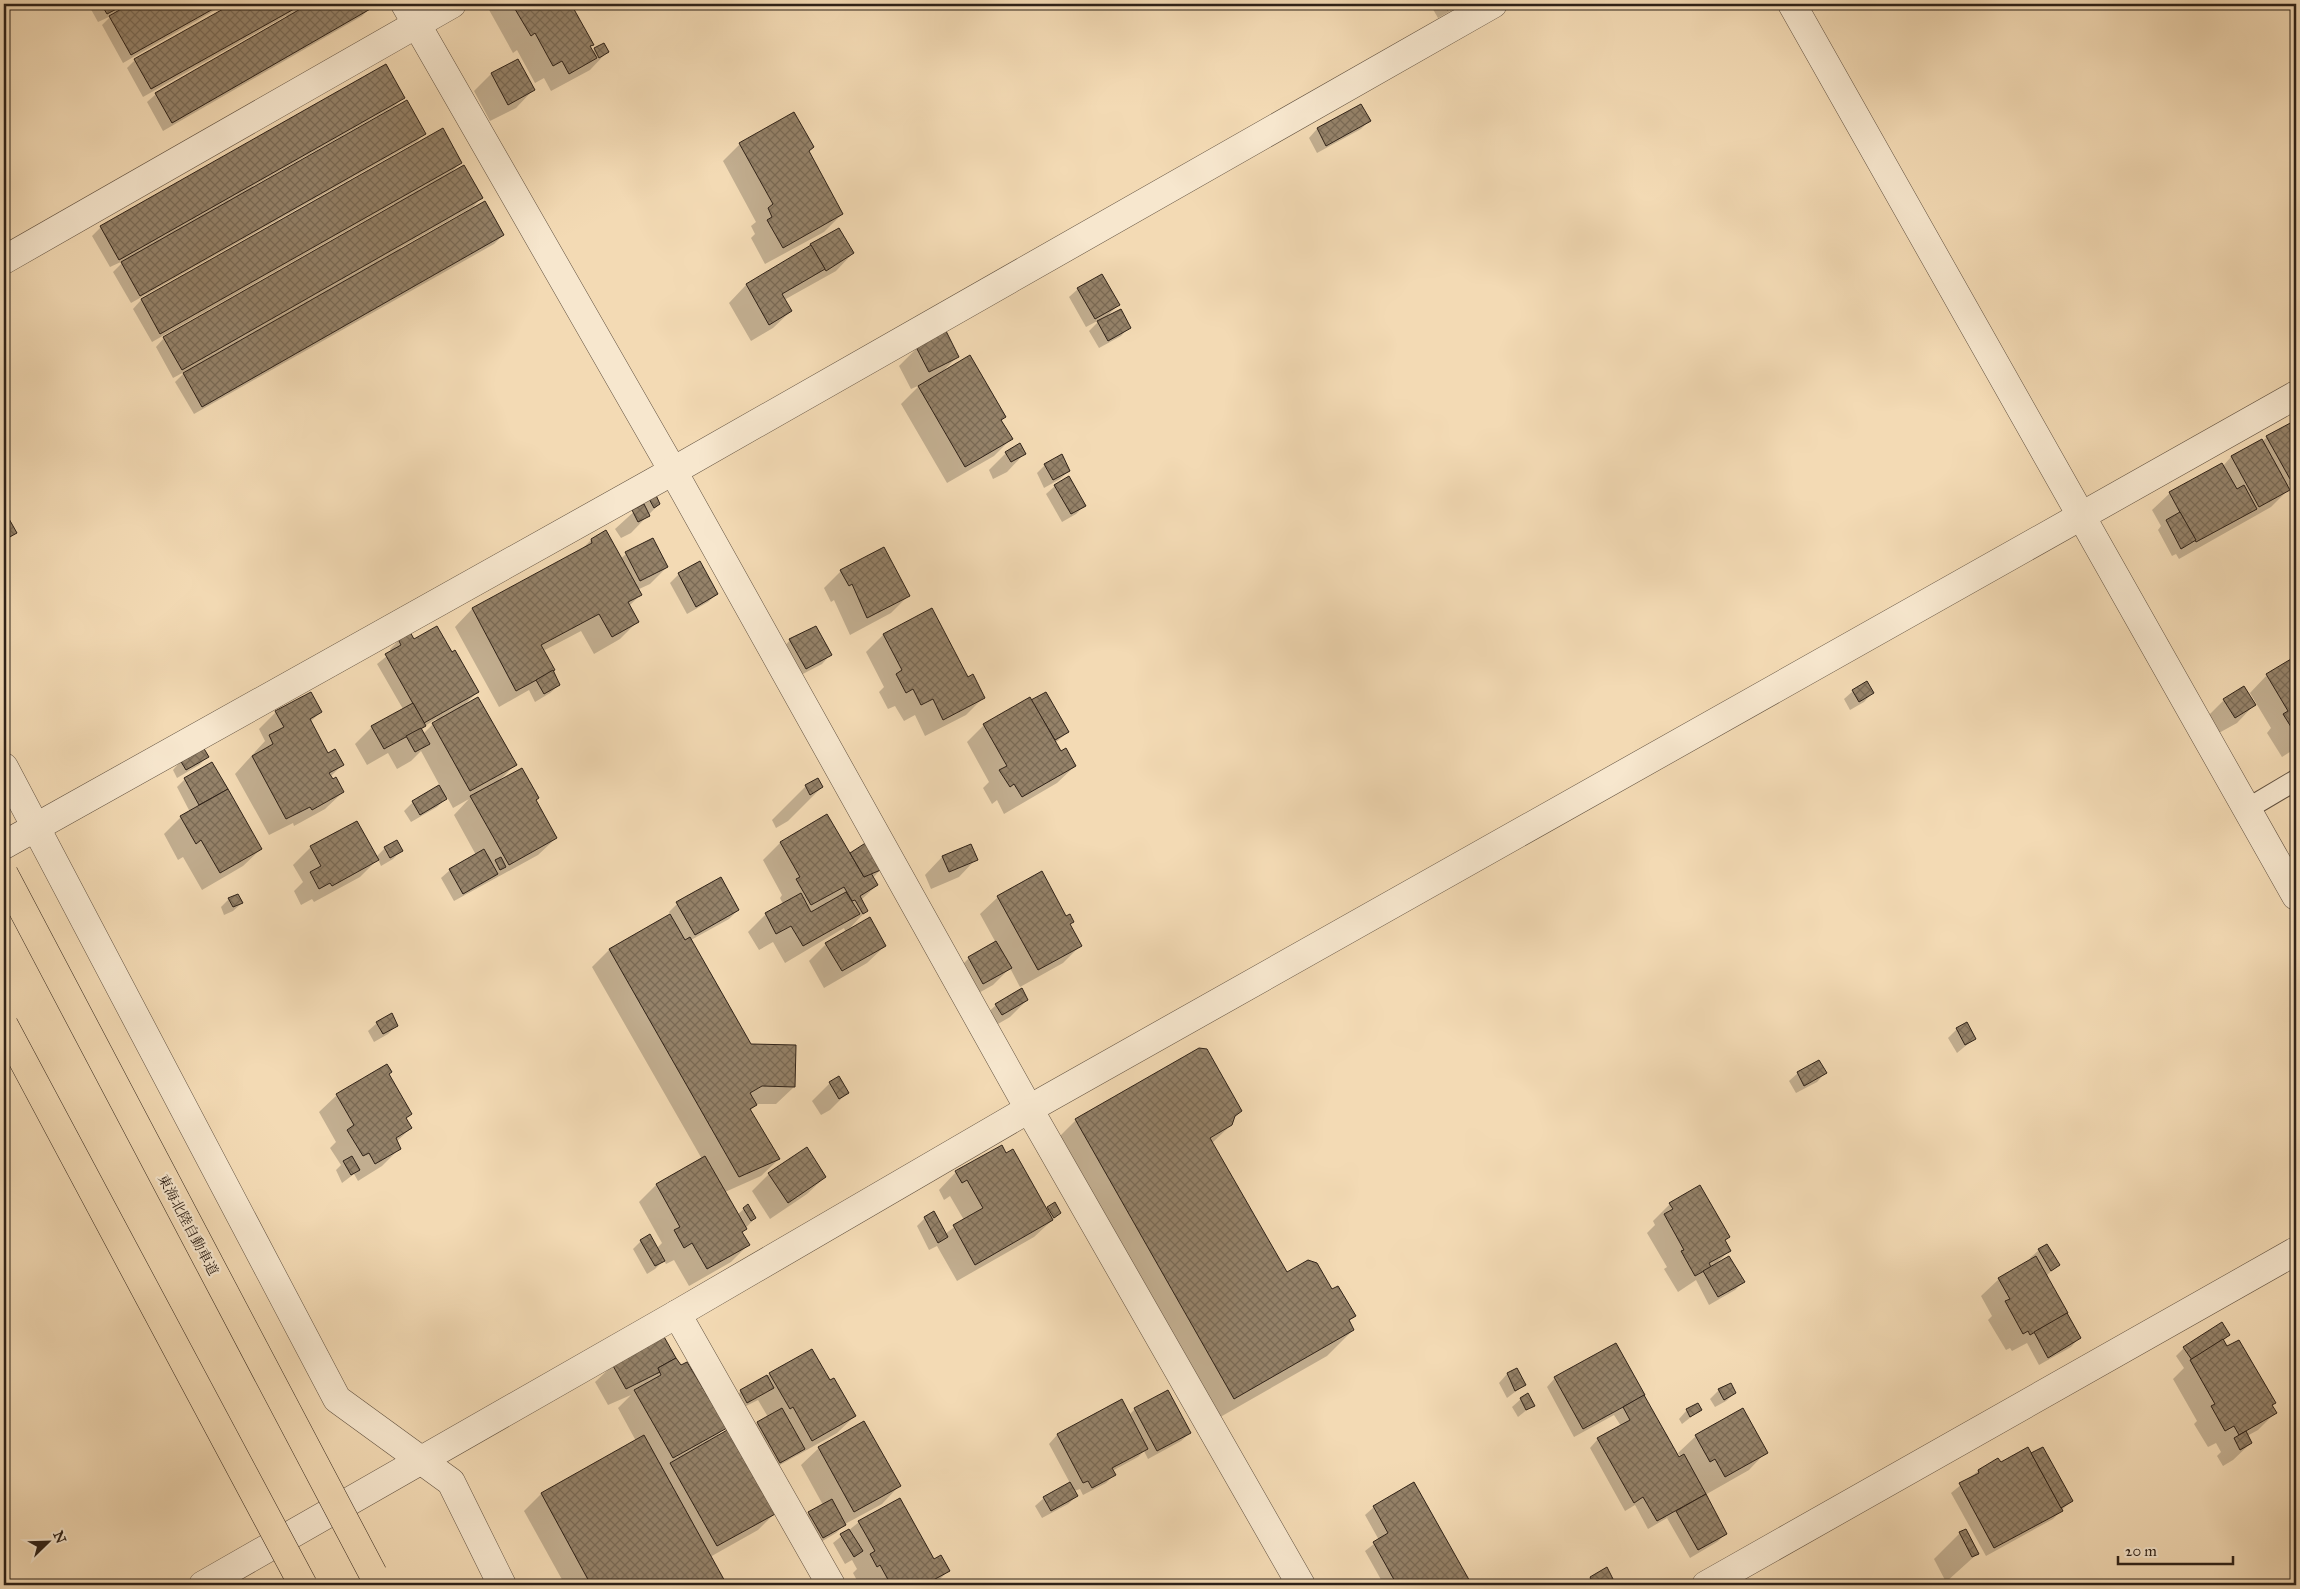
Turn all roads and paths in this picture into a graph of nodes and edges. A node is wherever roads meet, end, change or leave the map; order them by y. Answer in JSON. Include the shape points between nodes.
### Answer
{"nodes":[{"id":1,"x":452,"y":4,"type":"edge"},
{"id":2,"x":1492,"y":4,"type":"edge"},
{"id":3,"x":1792,"y":4,"type":"edge"},
{"id":4,"x":411,"y":14,"type":"edge"},
{"id":5,"x":4,"y":260,"type":"edge"},
{"id":6,"x":2296,"y":395,"type":"edge"},
{"id":7,"x":673,"y":471,"type":"junction"},
{"id":8,"x":2082,"y":516,"type":"junction"},
{"id":9,"x":4,"y":767,"type":"edge"},
{"id":10,"x":2296,"y":780,"type":"edge"},
{"id":11,"x":2247,"y":809,"type":"junction"},
{"id":12,"x":35,"y":828,"type":"junction"},
{"id":13,"x":4,"y":845,"type":"edge"},
{"id":14,"x":4,"y":874,"type":"edge"},
{"id":15,"x":2296,"y":896,"type":"edge"},
{"id":16,"x":4,"y":1025,"type":"edge"},
{"id":17,"x":1029,"y":1109,"type":"junction"},
{"id":18,"x":2296,"y":1251,"type":"edge"},
{"id":19,"x":677,"y":1314,"type":"junction"},
{"id":20,"x":420,"y":1459,"type":"junction"},
{"id":21,"x":373,"y":1574,"type":"dead end"},
{"id":22,"x":203,"y":1585,"type":"edge"},
{"id":23,"x":302,"y":1585,"type":"edge"},
{"id":24,"x":502,"y":1585,"type":"edge"},
{"id":25,"x":831,"y":1585,"type":"edge"},
{"id":26,"x":1301,"y":1585,"type":"edge"},
{"id":27,"x":1706,"y":1585,"type":"edge"}],
"edges":[{"from":1,"to":4,"type":"street"},
{"from":2,"to":7,"type":"street"},
{"from":3,"to":8,"type":"street"},
{"from":4,"to":5,"type":"street"},
{"from":4,"to":7,"type":"street"},
{"from":6,"to":8,"type":"street"},
{"from":7,"to":12,"type":"street"},
{"from":7,"to":17,"type":"street"},
{"from":8,"to":11,"type":"street"},
{"from":8,"to":17,"type":"street"},
{"from":9,"to":12,"type":"street"},
{"from":10,"to":11,"type":"lane"},
{"from":11,"to":15,"type":"street"},
{"from":12,"to":13,"type":"street"},
{"from":12,"to":20,"type":"street","via":[[337,1399]]},
{"from":14,"to":21,"type":"highway","name":"東海北陸自動車道","bridge":true},
{"from":16,"to":23,"type":"highway","bridge":true},
{"from":17,"to":19,"type":"street"},
{"from":17,"to":26,"type":"street"},
{"from":18,"to":27,"type":"street"},
{"from":19,"to":20,"type":"street"},
{"from":19,"to":25,"type":"street"},
{"from":20,"to":22,"type":"street"},
{"from":20,"to":24,"type":"street","via":[[451,1482]]}]}
